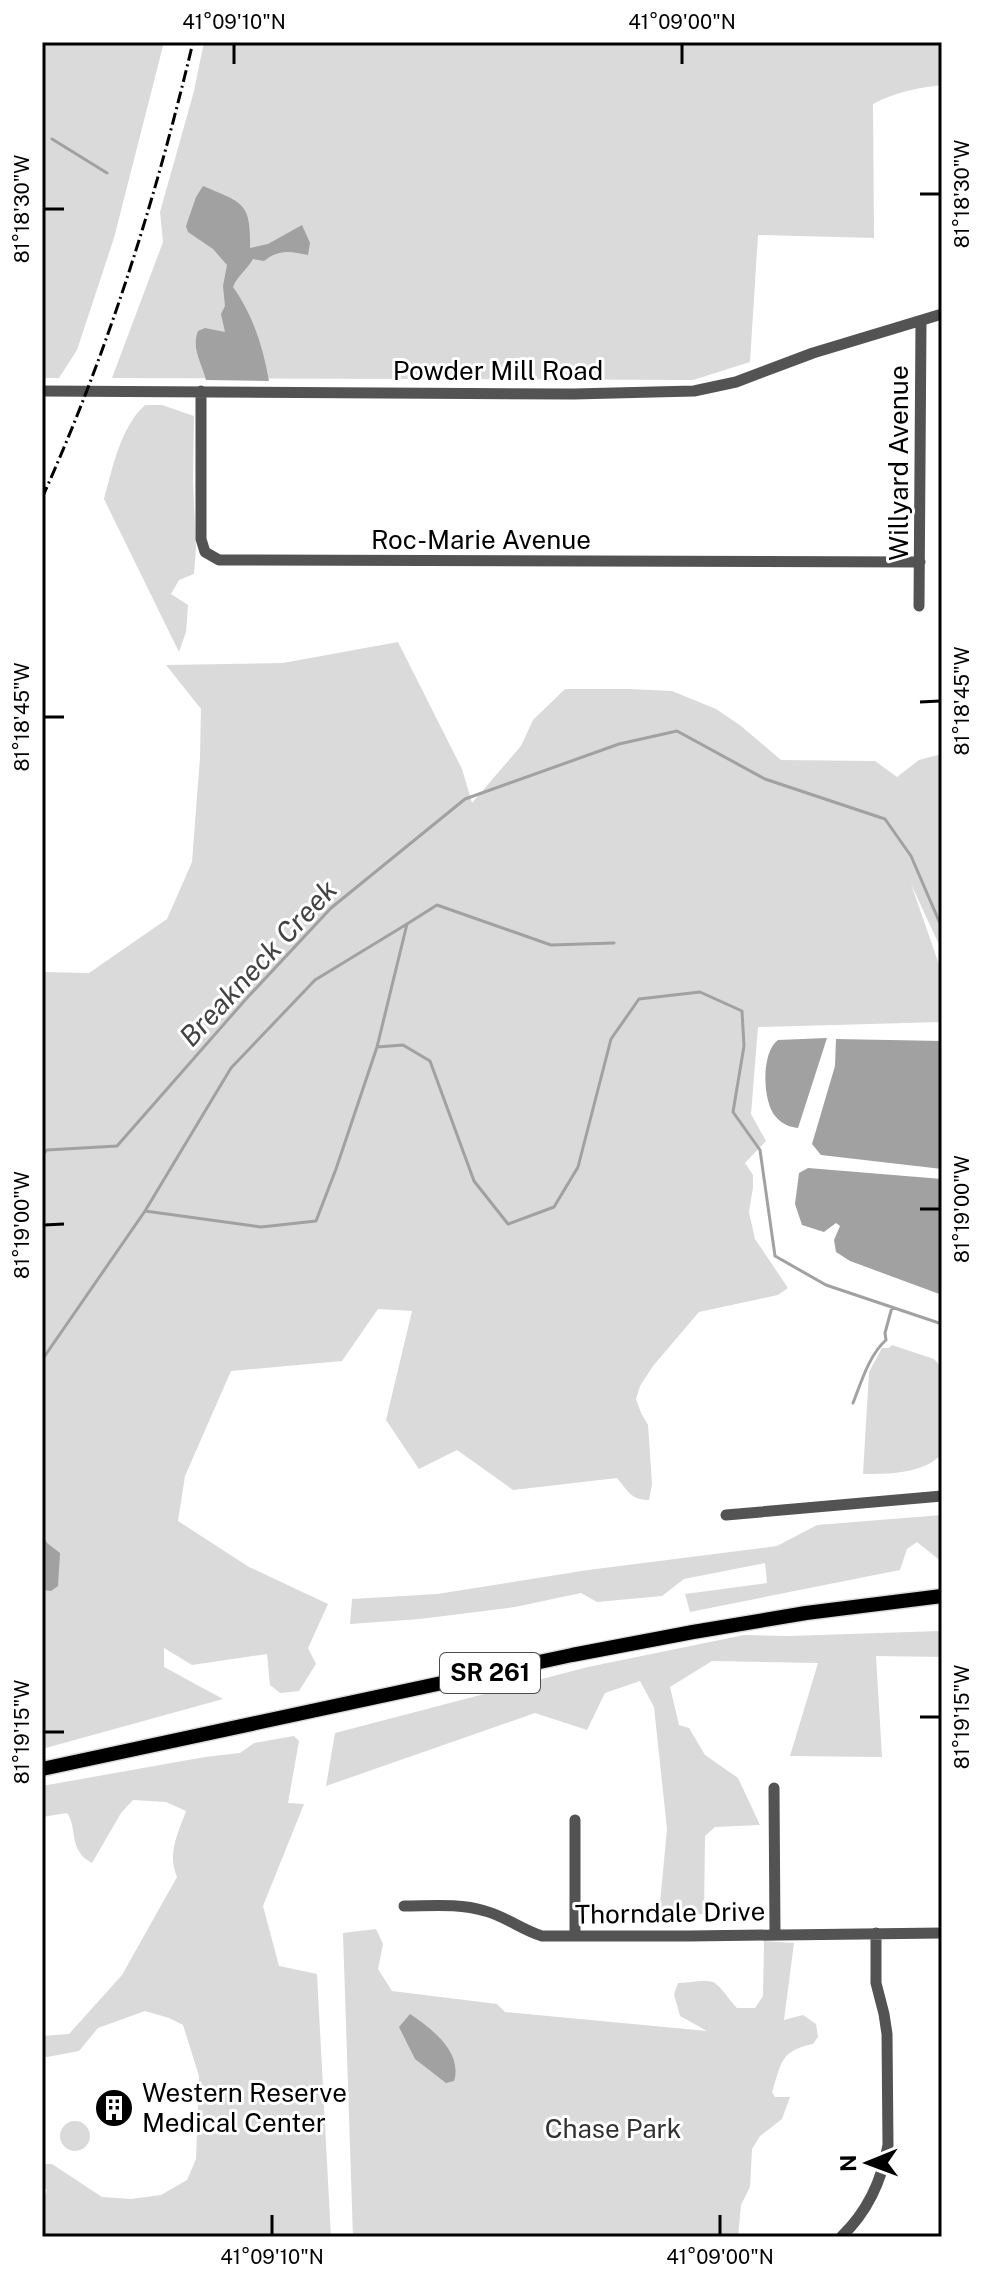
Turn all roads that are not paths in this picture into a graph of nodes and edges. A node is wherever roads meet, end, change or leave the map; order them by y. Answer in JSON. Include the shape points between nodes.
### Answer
{"nodes":[{"id":1,"x":942,"y":314,"type":"edge"},
{"id":2,"x":921,"y":321,"type":"junction"},
{"id":3,"x":42,"y":391,"type":"edge"},
{"id":4,"x":201,"y":391,"type":"junction"},
{"id":5,"x":920,"y":562,"type":"junction"},
{"id":6,"x":919,"y":606,"type":"dead end"},
{"id":7,"x":942,"y":1496,"type":"edge"},
{"id":8,"x":726,"y":1515,"type":"dead end"},
{"id":9,"x":942,"y":1596,"type":"edge"},
{"id":10,"x":42,"y":1769,"type":"edge"},
{"id":11,"x":774,"y":1788,"type":"dead end"},
{"id":12,"x":575,"y":1820,"type":"dead end"},
{"id":13,"x":404,"y":1906,"type":"dead end"},
{"id":14,"x":876,"y":1933,"type":"junction"},
{"id":15,"x":942,"y":1933,"type":"edge"},
{"id":16,"x":775,"y":1934,"type":"junction"},
{"id":17,"x":575,"y":1936,"type":"junction"},
{"id":18,"x":842,"y":2236,"type":"edge"}],
"edges":[{"from":1,"to":2,"type":"street","name":"Powder Mill Road"},
{"from":2,"to":4,"type":"street","name":"Powder Mill Road","via":[[707,390]]},
{"from":2,"to":5,"type":"street","name":"Willyard Avenue"},
{"from":3,"to":4,"type":"street","name":"Powder Mill Road"},
{"from":4,"to":5,"type":"street","name":"Roc-Marie Avenue","via":[[201,539],[205,552],[219,560]]},
{"from":5,"to":6,"type":"street","name":"Willyard Avenue"},
{"from":7,"to":8,"type":"street"},
{"from":9,"to":10,"type":"main road","number":"SR 261","via":[[678,1634]]},
{"from":11,"to":16,"type":"street"},
{"from":12,"to":17,"type":"street"},
{"from":13,"to":17,"type":"street","name":"Thorndale Drive","via":[[475,1908],[542,1936]]},
{"from":14,"to":15,"type":"street","name":"Thorndale Drive"},
{"from":14,"to":16,"type":"street","name":"Thorndale Drive"},
{"from":14,"to":18,"type":"street","via":[[876,1983],[887,2034],[888,2145],[869,2201]]},
{"from":16,"to":17,"type":"street","name":"Thorndale Drive"}]}
